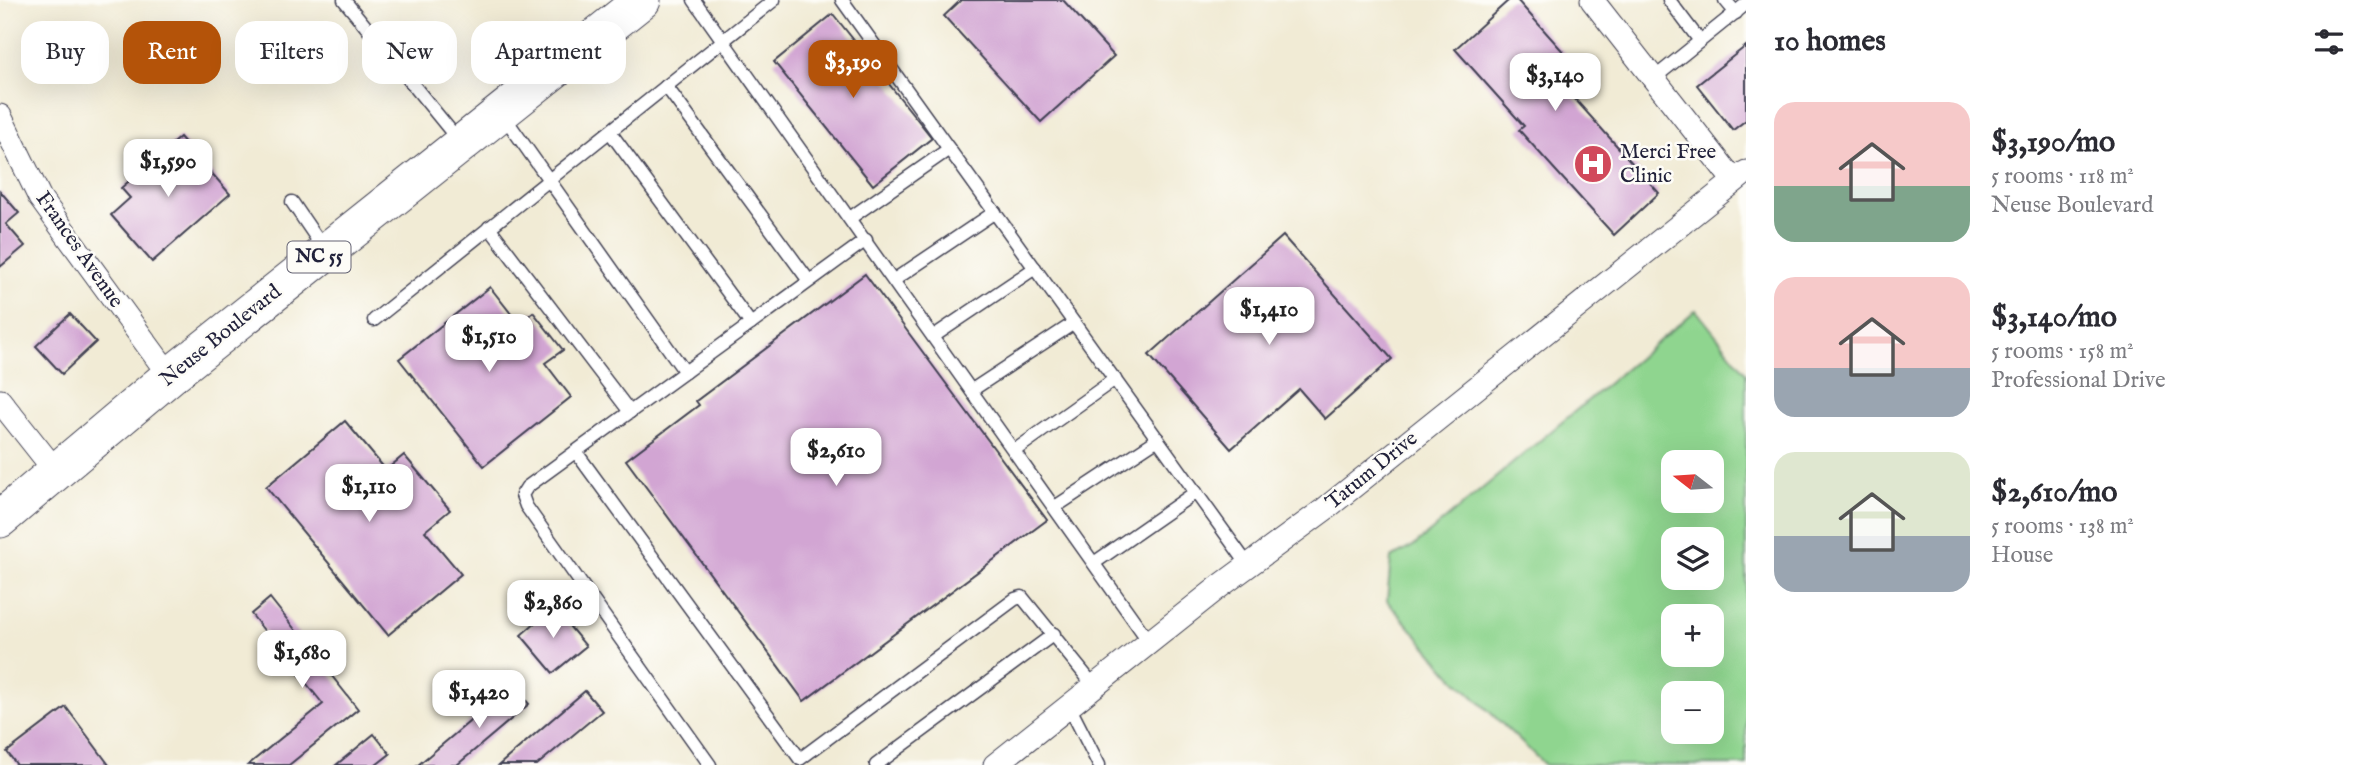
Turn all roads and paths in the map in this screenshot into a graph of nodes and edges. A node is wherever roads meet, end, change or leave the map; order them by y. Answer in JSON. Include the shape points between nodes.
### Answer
{"nodes":[{"id":1,"x":344,"y":0,"type":"edge"},
{"id":2,"x":642,"y":0,"type":"edge"},
{"id":3,"x":694,"y":0,"type":"edge"},
{"id":4,"x":774,"y":0,"type":"edge"},
{"id":5,"x":842,"y":0,"type":"edge"},
{"id":6,"x":1592,"y":0,"type":"edge"},
{"id":7,"x":1669,"y":0,"type":"edge"},
{"id":8,"x":1726,"y":0,"type":"edge"},
{"id":9,"x":1741,"y":9,"type":"edge"},
{"id":10,"x":724,"y":40,"type":"junction"},
{"id":11,"x":1700,"y":41,"type":"junction"},
{"id":12,"x":1653,"y":79,"type":"junction"},
{"id":13,"x":666,"y":86,"type":"junction"},
{"id":14,"x":501,"y":113,"type":"junction"},
{"id":15,"x":0,"y":116,"type":"edge"},
{"id":16,"x":610,"y":132,"type":"junction"},
{"id":17,"x":461,"y":144,"type":"junction"},
{"id":18,"x":949,"y":149,"type":"junction"},
{"id":19,"x":1740,"y":177,"type":"edge"},
{"id":20,"x":549,"y":180,"type":"junction"},
{"id":21,"x":292,"y":202,"type":"dead end"},
{"id":22,"x":995,"y":212,"type":"junction"},
{"id":23,"x":850,"y":218,"type":"junction"},
{"id":24,"x":489,"y":228,"type":"junction"},
{"id":25,"x":866,"y":240,"type":"junction"},
{"id":26,"x":326,"y":252,"type":"junction"},
{"id":27,"x":1035,"y":268,"type":"junction"},
{"id":28,"x":894,"y":280,"type":"junction"},
{"id":29,"x":809,"y":281,"type":"junction"},
{"id":30,"x":374,"y":320,"type":"dead end"},
{"id":31,"x":1074,"y":323,"type":"junction"},
{"id":32,"x":751,"y":324,"type":"junction"},
{"id":33,"x":934,"y":336,"type":"junction"},
{"id":34,"x":685,"y":372,"type":"junction"},
{"id":35,"x":170,"y":376,"type":"junction"},
{"id":36,"x":1115,"y":379,"type":"junction"},
{"id":37,"x":972,"y":390,"type":"junction"},
{"id":38,"x":0,"y":401,"type":"edge"},
{"id":39,"x":629,"y":412,"type":"junction"},
{"id":40,"x":1158,"y":439,"type":"junction"},
{"id":41,"x":1014,"y":451,"type":"junction"},
{"id":42,"x":576,"y":452,"type":"junction"},
{"id":43,"x":57,"y":473,"type":"junction"},
{"id":44,"x":1196,"y":492,"type":"junction"},
{"id":45,"x":1055,"y":507,"type":"junction"},
{"id":46,"x":0,"y":519,"type":"edge"},
{"id":47,"x":1094,"y":563,"type":"junction"},
{"id":48,"x":1248,"y":565,"type":"junction"},
{"id":49,"x":1054,"y":634,"type":"junction"},
{"id":50,"x":1150,"y":643,"type":"junction"},
{"id":51,"x":1095,"y":687,"type":"junction"},
{"id":52,"x":1070,"y":708,"type":"junction"},
{"id":53,"x":802,"y":762,"type":"edge"},
{"id":54,"x":710,"y":765,"type":"edge"},
{"id":55,"x":876,"y":765,"type":"edge"},
{"id":56,"x":995,"y":765,"type":"edge"},
{"id":57,"x":1099,"y":765,"type":"edge"}],
"edges":[{"from":1,"to":17,"type":"lane"},
{"from":2,"to":14,"type":"main road","name":"Neuse Boulevard","number":"NC 55"},
{"from":3,"to":10,"type":"lane"},
{"from":4,"to":10,"type":"lane"},
{"from":5,"to":18,"type":"lane"},
{"from":6,"to":12,"type":"street"},
{"from":7,"to":11,"type":"lane"},
{"from":8,"to":9,"type":"lane"},
{"from":9,"to":11,"type":"lane"},
{"from":10,"to":13,"type":"lane"},
{"from":10,"to":23,"type":"lane"},
{"from":11,"to":12,"type":"lane"},
{"from":12,"to":19,"type":"street"},
{"from":13,"to":16,"type":"lane"},
{"from":13,"to":29,"type":"lane"},
{"from":14,"to":17,"type":"main road","name":"Neuse Boulevard","number":"NC 55"},
{"from":14,"to":20,"type":"lane"},
{"from":15,"to":35,"type":"street","name":"Frances Avenue","via":[[40,198]]},
{"from":16,"to":20,"type":"lane"},
{"from":16,"to":32,"type":"lane"},
{"from":17,"to":26,"type":"main road","name":"Neuse Boulevard","number":"NC 55"},
{"from":18,"to":22,"type":"lane"},
{"from":18,"to":23,"type":"lane"},
{"from":19,"to":48,"type":"street","name":"Tatum Drive","via":[[1325,509]]},
{"from":20,"to":24,"type":"lane"},
{"from":20,"to":34,"type":"lane"},
{"from":21,"to":26,"type":"lane"},
{"from":22,"to":27,"type":"lane"},
{"from":22,"to":28,"type":"lane"},
{"from":23,"to":25,"type":"lane"},
{"from":24,"to":30,"type":"lane"},
{"from":24,"to":39,"type":"lane"},
{"from":25,"to":28,"type":"lane"},
{"from":25,"to":29,"type":"lane"},
{"from":26,"to":35,"type":"main road","name":"Neuse Boulevard","number":"NC 55"},
{"from":27,"to":31,"type":"lane"},
{"from":27,"to":33,"type":"lane"},
{"from":28,"to":33,"type":"lane"},
{"from":29,"to":32,"type":"lane"},
{"from":31,"to":36,"type":"lane"},
{"from":31,"to":37,"type":"lane"},
{"from":32,"to":34,"type":"lane"},
{"from":33,"to":37,"type":"lane"},
{"from":34,"to":39,"type":"lane"},
{"from":35,"to":43,"type":"main road","name":"Neuse Boulevard","number":"NC 55"},
{"from":36,"to":40,"type":"lane"},
{"from":36,"to":41,"type":"lane"},
{"from":37,"to":41,"type":"lane"},
{"from":38,"to":43,"type":"street"},
{"from":39,"to":42,"type":"lane"},
{"from":40,"to":44,"type":"lane"},
{"from":40,"to":45,"type":"lane"},
{"from":41,"to":45,"type":"lane"},
{"from":42,"to":53,"type":"lane"},
{"from":42,"to":54,"type":"lane","via":[[527,487],[522,495],[526,506]]},
{"from":43,"to":46,"type":"main road","name":"Neuse Boulevard","number":"NC 55"},
{"from":44,"to":47,"type":"lane"},
{"from":44,"to":48,"type":"lane"},
{"from":45,"to":47,"type":"lane"},
{"from":47,"to":50,"type":"lane"},
{"from":48,"to":50,"type":"street","name":"Tatum Drive"},
{"from":49,"to":51,"type":"lane"},
{"from":49,"to":53,"type":"lane","via":[[1029,602],[1015,599]]},
{"from":49,"to":55,"type":"lane"},
{"from":50,"to":51,"type":"street","name":"Tatum Drive"},
{"from":51,"to":52,"type":"street","name":"Tatum Drive"},
{"from":52,"to":56,"type":"street","name":"Tatum Drive"},
{"from":52,"to":57,"type":"lane"}]}
